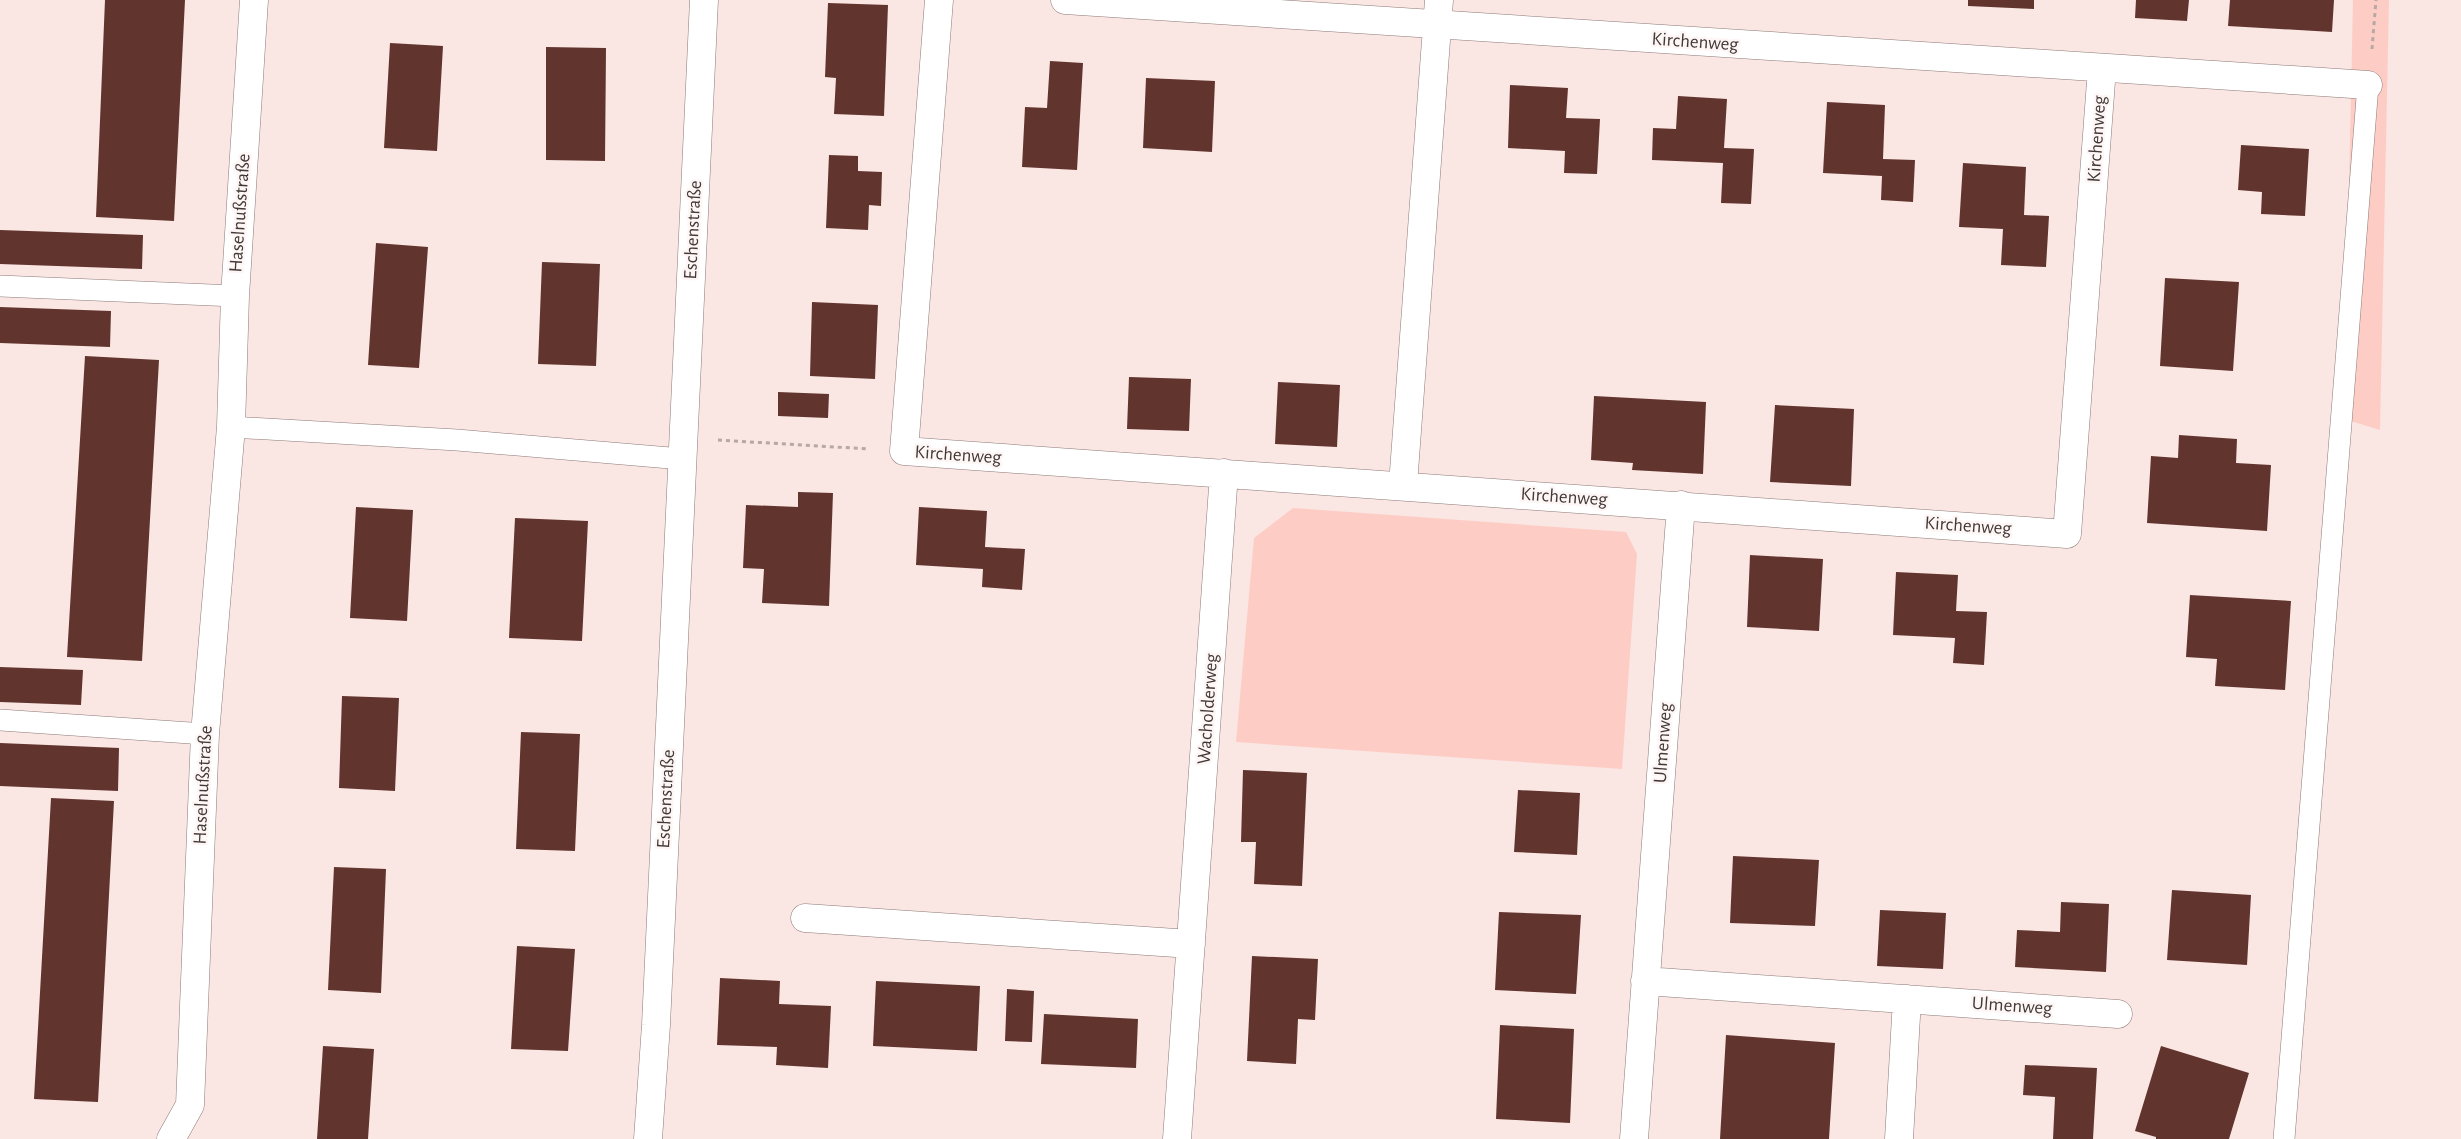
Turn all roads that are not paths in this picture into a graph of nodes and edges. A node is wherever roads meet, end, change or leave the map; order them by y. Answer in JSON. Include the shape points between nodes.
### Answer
{"nodes":[{"id":1,"x":254,"y":0,"type":"edge"},
{"id":2,"x":704,"y":0,"type":"edge"},
{"id":3,"x":938,"y":0,"type":"edge"},
{"id":4,"x":1065,"y":0,"type":"edge"},
{"id":5,"x":1438,"y":12,"type":"edge"},
{"id":6,"x":2102,"y":68,"type":"junction"},
{"id":7,"x":2368,"y":85,"type":"joint"},
{"id":8,"x":0,"y":286,"type":"edge"},
{"id":9,"x":235,"y":296,"type":"junction"},
{"id":10,"x":231,"y":427,"type":"junction"},
{"id":11,"x":682,"y":449,"type":"junction"},
{"id":12,"x":1224,"y":473,"type":"junction"},
{"id":13,"x":1403,"y":485,"type":"junction"},
{"id":14,"x":1681,"y":506,"type":"junction"},
{"id":15,"x":0,"y":720,"type":"edge"},
{"id":16,"x":205,"y":734,"type":"junction"},
{"id":17,"x":805,"y":918,"type":"dead end"},
{"id":18,"x":1191,"y":944,"type":"junction"},
{"id":19,"x":1646,"y":981,"type":"junction"},
{"id":20,"x":1907,"y":999,"type":"junction"},
{"id":21,"x":2118,"y":1014,"type":"dead end"},
{"id":22,"x":171,"y":1139,"type":"edge"},
{"id":23,"x":648,"y":1139,"type":"edge"},
{"id":24,"x":1177,"y":1139,"type":"edge"},
{"id":25,"x":1634,"y":1139,"type":"edge"},
{"id":26,"x":1898,"y":1139,"type":"edge"},
{"id":27,"x":2284,"y":1139,"type":"edge"}],
"edges":[{"from":1,"to":9,"type":"street","name":"Haselnußstraße"},
{"from":2,"to":11,"type":"street","name":"Eschenstraße"},
{"from":3,"to":12,"type":"street","name":"Kirchenweg","via":[[904,451]]},
{"from":4,"to":5,"type":"street","name":"Kirchenweg"},
{"from":5,"to":6,"type":"street","name":"Kirchenweg"},
{"from":5,"to":13,"type":"street"},
{"from":6,"to":7,"type":"street","name":"Kirchenweg"},
{"from":6,"to":14,"type":"street","name":"Kirchenweg","via":[[2067,534]]},
{"from":7,"to":27,"type":"lane"},
{"from":8,"to":9,"type":"lane"},
{"from":9,"to":10,"type":"street","name":"Haselnußstraße"},
{"from":10,"to":11,"type":"lane"},
{"from":10,"to":16,"type":"street","name":"Haselnußstraße"},
{"from":11,"to":23,"type":"street","name":"Eschenstraße"},
{"from":12,"to":13,"type":"street","name":"Kirchenweg"},
{"from":12,"to":18,"type":"street","name":"Wacholderweg"},
{"from":13,"to":14,"type":"street","name":"Kirchenweg"},
{"from":14,"to":19,"type":"street","name":"Ulmenweg"},
{"from":15,"to":16,"type":"lane"},
{"from":16,"to":22,"type":"street","name":"Haselnußstraße","via":[[190,1105]]},
{"from":17,"to":18,"type":"street"},
{"from":18,"to":24,"type":"street","name":"Wacholderweg"},
{"from":19,"to":20,"type":"street","name":"Ulmenweg"},
{"from":19,"to":25,"type":"street","name":"Ulmenweg"},
{"from":20,"to":21,"type":"street","name":"Ulmenweg"},
{"from":20,"to":26,"type":"street"}]}
